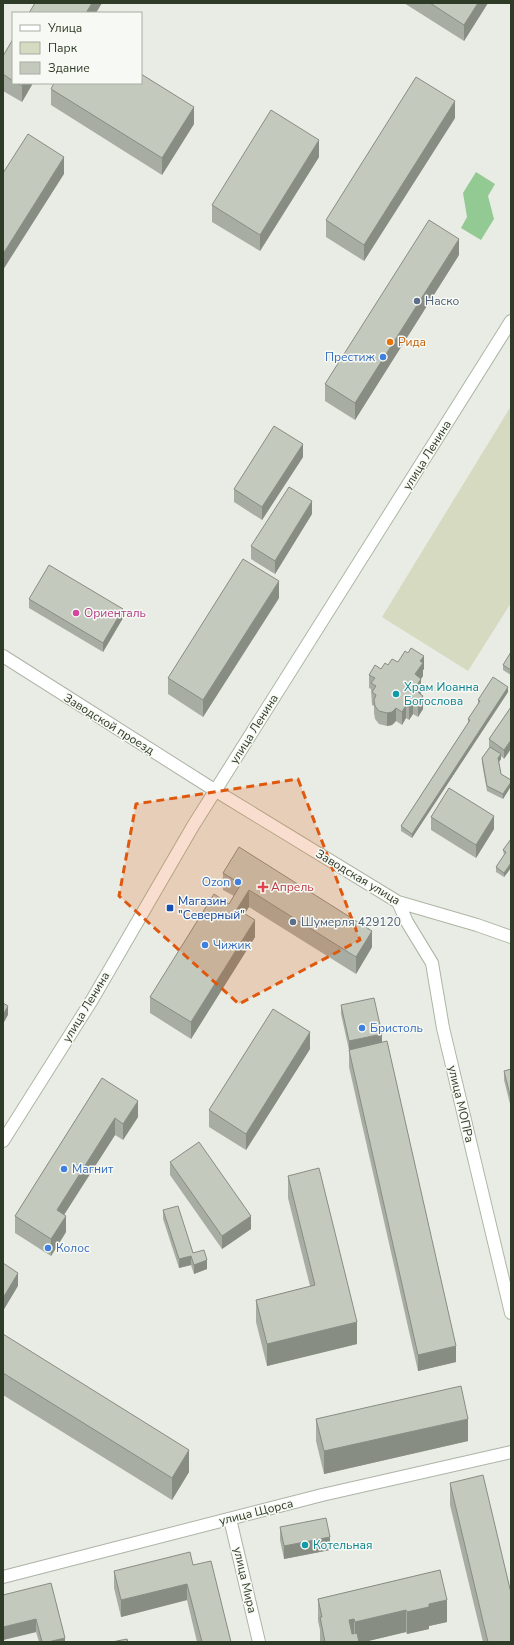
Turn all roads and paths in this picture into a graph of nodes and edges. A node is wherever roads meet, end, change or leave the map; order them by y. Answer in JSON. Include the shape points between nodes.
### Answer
{"nodes":[{"id":1,"x":511,"y":321,"type":"edge"},
{"id":2,"x":3,"y":656,"type":"edge"},
{"id":3,"x":216,"y":791,"type":"junction"},
{"id":4,"x":398,"y":902,"type":"junction"},
{"id":5,"x":511,"y":937,"type":"edge"},
{"id":6,"x":3,"y":1142,"type":"edge"},
{"id":7,"x":511,"y":1312,"type":"edge"},
{"id":8,"x":511,"y":1452,"type":"edge"},
{"id":9,"x":230,"y":1519,"type":"junction"},
{"id":10,"x":3,"y":1578,"type":"edge"},
{"id":11,"x":259,"y":1642,"type":"edge"}],
"edges":[{"from":1,"to":3,"type":"street","name":"улица Ленина"},
{"from":2,"to":3,"type":"street","name":"Заводской проезд"},
{"from":3,"to":4,"type":"street","name":"Заводская улица"},
{"from":3,"to":6,"type":"street","name":"улица Ленина","via":[[92,1000]]},
{"from":4,"to":5,"type":"street","name":"Заводская улица"},
{"from":4,"to":7,"type":"street","name":"улица МОПРа","via":[[432,963],[443,1028]]},
{"from":8,"to":9,"type":"street","name":"улица Щорса","via":[[322,1495]]},
{"from":9,"to":10,"type":"street","name":"улица Щорса"},
{"from":9,"to":11,"type":"street","name":"улица Мира"}]}
